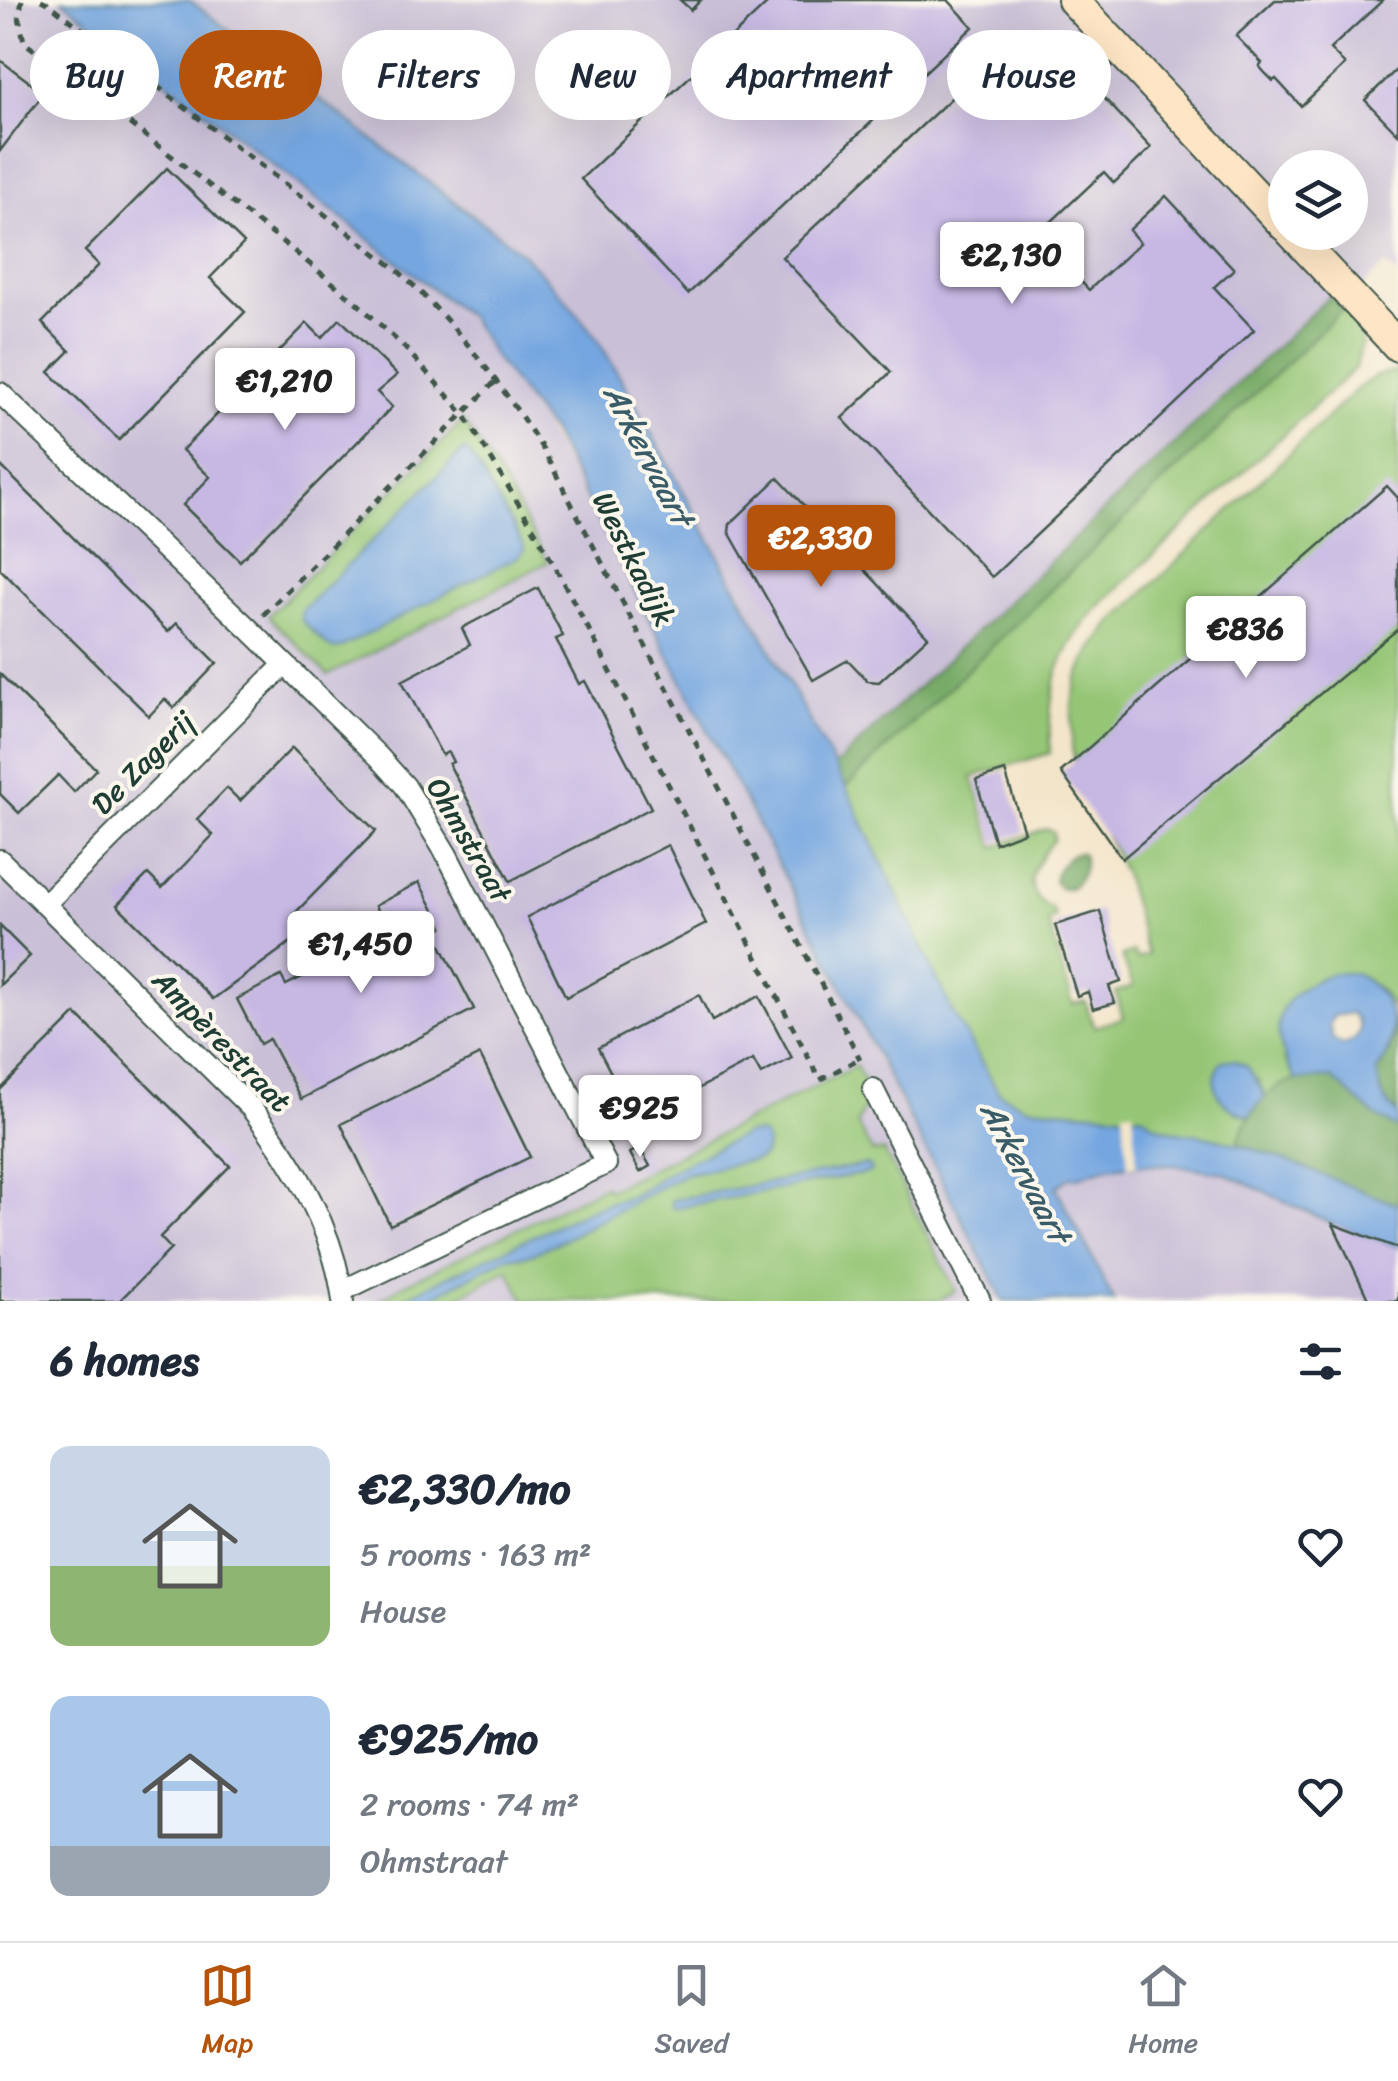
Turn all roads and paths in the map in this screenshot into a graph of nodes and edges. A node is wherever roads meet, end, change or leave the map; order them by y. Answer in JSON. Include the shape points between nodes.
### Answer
{"nodes":[{"id":1,"x":22,"y":0,"type":"edge"},
{"id":2,"x":40,"y":0,"type":"edge"},
{"id":3,"x":1074,"y":0,"type":"edge"},
{"id":4,"x":1268,"y":208,"type":"edge"},
{"id":5,"x":1308,"y":250,"type":"edge"},
{"id":6,"x":1398,"y":346,"type":"edge"},
{"id":7,"x":497,"y":380,"type":"junction"},
{"id":8,"x":0,"y":393,"type":"edge"},
{"id":9,"x":464,"y":414,"type":"junction"},
{"id":10,"x":249,"y":630,"type":"junction"},
{"id":11,"x":284,"y":666,"type":"junction"},
{"id":12,"x":0,"y":860,"type":"edge"},
{"id":13,"x":45,"y":904,"type":"junction"},
{"id":14,"x":860,"y":1058,"type":"junction"},
{"id":15,"x":874,"y":1089,"type":"joint"},
{"id":16,"x":342,"y":1296,"type":"edge"},
{"id":17,"x":980,"y":1301,"type":"edge"}],
"edges":[{"from":1,"to":9,"type":"path","via":[[24,42],[355,301]]},
{"from":2,"to":7,"type":"path","name":"Westkadijk","via":[[395,268]]},
{"from":3,"to":4,"type":"street"},
{"from":5,"to":6,"type":"street"},
{"from":7,"to":9,"type":"path"},
{"from":7,"to":14,"type":"path","name":"Westkadijk","via":[[544,451]]},
{"from":8,"to":10,"type":"street","name":"Ohmstraat"},
{"from":9,"to":10,"type":"path"},
{"from":9,"to":14,"type":"path","via":[[588,626],[820,1080]]},
{"from":10,"to":11,"type":"street","name":"Ohmstraat"},
{"from":11,"to":13,"type":"street","name":"De Zagerij"},
{"from":11,"to":16,"type":"street","name":"Ohmstraat","via":[[379,757],[424,814],[606,1164]]},
{"from":12,"to":13,"type":"street","name":"Ampèrestraat"},
{"from":13,"to":16,"type":"street","name":"Ampèrestraat","via":[[252,1108],[278,1142],[317,1210]]},
{"from":14,"to":15,"type":"path","name":"Westkadijk"},
{"from":15,"to":17,"type":"street"}]}
